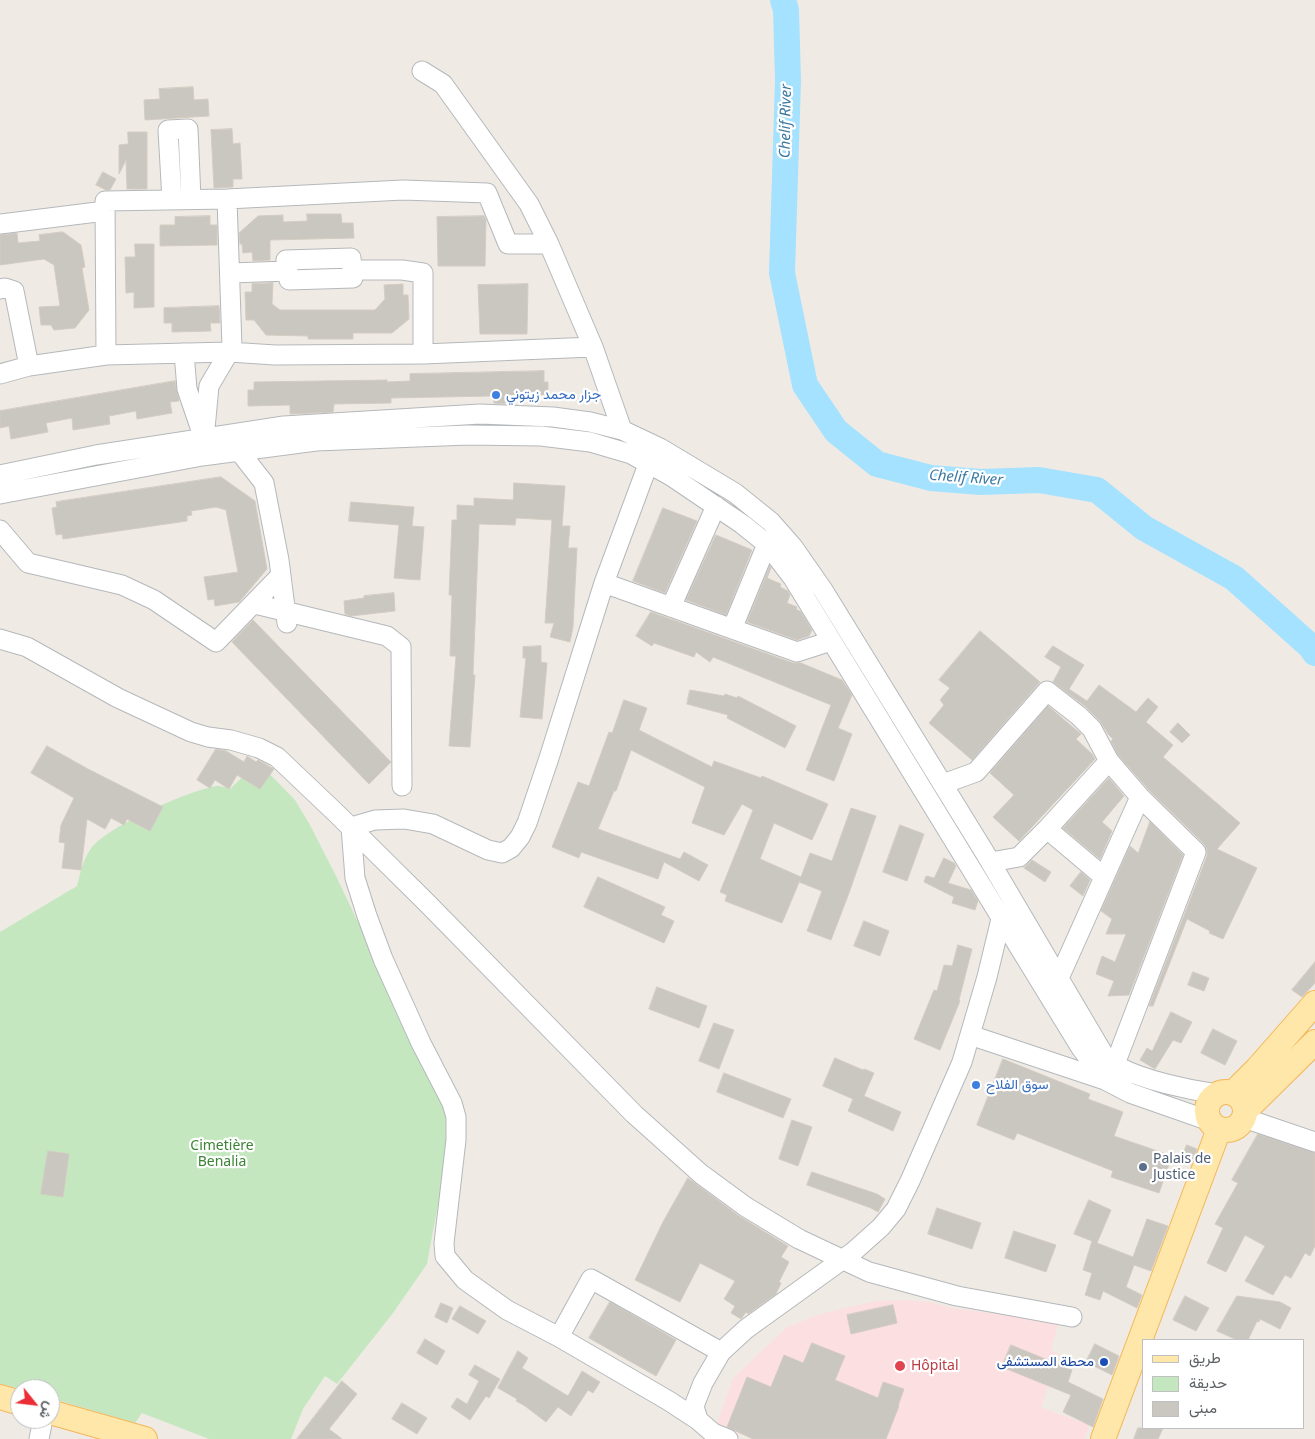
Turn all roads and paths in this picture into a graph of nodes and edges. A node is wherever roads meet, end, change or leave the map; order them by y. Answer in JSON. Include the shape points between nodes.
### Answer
{"nodes":[{"id":1,"x":422,"y":71,"type":"dead end"},
{"id":2,"x":227,"y":199,"type":"junction"},
{"id":3,"x":172,"y":200,"type":"junction"},
{"id":4,"x":191,"y":200,"type":"junction"},
{"id":5,"x":105,"y":211,"type":"junction"},
{"id":6,"x":0,"y":224,"type":"edge"},
{"id":7,"x":549,"y":244,"type":"junction"},
{"id":8,"x":230,"y":273,"type":"junction"},
{"id":9,"x":0,"y":289,"type":"edge"},
{"id":10,"x":593,"y":347,"type":"junction"},
{"id":11,"x":229,"y":352,"type":"junction"},
{"id":12,"x":184,"y":353,"type":"junction"},
{"id":13,"x":423,"y":354,"type":"junction"},
{"id":14,"x":106,"y":355,"type":"junction"},
{"id":15,"x":29,"y":366,"type":"junction"},
{"id":16,"x":0,"y":374,"type":"edge"},
{"id":17,"x":622,"y":430,"type":"junction"},
{"id":18,"x":655,"y":446,"type":"junction"},
{"id":19,"x":206,"y":447,"type":"junction"},
{"id":20,"x":239,"y":451,"type":"junction"},
{"id":21,"x":648,"y":464,"type":"junction"},
{"id":22,"x":0,"y":474,"type":"edge"},
{"id":23,"x":0,"y":494,"type":"edge"},
{"id":24,"x":716,"y":506,"type":"junction"},
{"id":25,"x":0,"y":530,"type":"edge"},
{"id":26,"x":768,"y":544,"type":"junction"},
{"id":27,"x":281,"y":575,"type":"junction"},
{"id":28,"x":604,"y":583,"type":"junction"},
{"id":29,"x":255,"y":604,"type":"junction"},
{"id":30,"x":670,"y":607,"type":"junction"},
{"id":31,"x":286,"y":618,"type":"junction"},
{"id":32,"x":732,"y":629,"type":"junction"},
{"id":33,"x":0,"y":639,"type":"edge"},
{"id":34,"x":832,"y":641,"type":"junction"},
{"id":35,"x":1108,"y":761,"type":"junction"},
{"id":36,"x":943,"y":784,"type":"junction"},
{"id":37,"x":402,"y":786,"type":"dead end"},
{"id":38,"x":1140,"y":797,"type":"junction"},
{"id":39,"x":351,"y":828,"type":"junction"},
{"id":40,"x":1047,"y":829,"type":"junction"},
{"id":41,"x":990,"y":862,"type":"junction"},
{"id":42,"x":1104,"y":877,"type":"junction"},
{"id":43,"x":1001,"y":918,"type":"junction"},
{"id":44,"x":1059,"y":978,"type":"junction"},
{"id":45,"x":1315,"y":1003,"type":"edge"},
{"id":46,"x":970,"y":1035,"type":"junction"},
{"id":47,"x":1315,"y":1042,"type":"edge"},
{"id":48,"x":1115,"y":1064,"type":"junction"},
{"id":49,"x":1105,"y":1080,"type":"junction"},
{"id":50,"x":1235,"y":1104,"type":"junction"},
{"id":51,"x":1214,"y":1125,"type":"junction"},
{"id":52,"x":1315,"y":1142,"type":"edge"},
{"id":53,"x":842,"y":1260,"type":"junction"},
{"id":54,"x":1072,"y":1317,"type":"dead end"},
{"id":55,"x":560,"y":1337,"type":"junction"},
{"id":56,"x":721,"y":1352,"type":"junction"},
{"id":57,"x":60,"y":1415,"type":"edge"},
{"id":58,"x":698,"y":1420,"type":"junction"},
{"id":59,"x":144,"y":1439,"type":"edge"},
{"id":60,"x":728,"y":1439,"type":"edge"},
{"id":61,"x":1102,"y":1439,"type":"edge"}],
"edges":[{"from":1,"to":7,"type":"street","via":[[443,84],[529,204]]},
{"from":2,"to":4,"type":"street"},
{"from":2,"to":7,"type":"street","via":[[403,190],[487,193],[508,244]]},
{"from":2,"to":8,"type":"street"},
{"from":3,"to":4,"type":"street"},
{"from":3,"to":4,"type":"street","via":[[168,130],[188,129]]},
{"from":3,"to":5,"type":"street","via":[[105,201]]},
{"from":5,"to":6,"type":"street"},
{"from":5,"to":14,"type":"street"},
{"from":7,"to":10,"type":"street"},
{"from":8,"to":11,"type":"street","via":[[232,346]]},
{"from":8,"to":13,"type":"street","via":[[288,271],[286,260],[351,258],[352,270],[424,272]]},
{"from":9,"to":15,"type":"street","via":[[14,292]]},
{"from":10,"to":13,"type":"street"},
{"from":10,"to":17,"type":"street"},
{"from":11,"to":12,"type":"street"},
{"from":11,"to":13,"type":"street","via":[[275,355]]},
{"from":11,"to":19,"type":"street","via":[[210,386]]},
{"from":12,"to":14,"type":"street"},
{"from":12,"to":19,"type":"street","via":[[187,390]]},
{"from":14,"to":15,"type":"street"},
{"from":15,"to":16,"type":"street"},
{"from":17,"to":18,"type":"street"},
{"from":17,"to":19,"type":"street","via":[[554,417],[480,414],[284,426]]},
{"from":18,"to":21,"type":"street"},
{"from":18,"to":36,"type":"street","via":[[736,493],[771,522],[793,547],[824,590]]},
{"from":19,"to":20,"type":"street"},
{"from":19,"to":22,"type":"street","via":[[96,456]]},
{"from":19,"to":23,"type":"street"},
{"from":20,"to":21,"type":"street","via":[[316,441],[541,436],[590,442],[631,454]]},
{"from":20,"to":27,"type":"street","via":[[264,483]]},
{"from":21,"to":24,"type":"street"},
{"from":21,"to":28,"type":"street"},
{"from":24,"to":26,"type":"street"},
{"from":24,"to":30,"type":"street"},
{"from":25,"to":29,"type":"street","via":[[28,563],[122,585],[154,600],[216,642]]},
{"from":26,"to":32,"type":"street"},
{"from":26,"to":34,"type":"street"},
{"from":27,"to":29,"type":"street"},
{"from":27,"to":31,"type":"street"},
{"from":28,"to":30,"type":"street"},
{"from":28,"to":39,"type":"street","via":[[527,823],[511,848],[502,853],[488,850],[433,824],[404,819],[375,820]]},
{"from":29,"to":31,"type":"street"},
{"from":30,"to":32,"type":"street"},
{"from":31,"to":37,"type":"street","via":[[387,636],[401,648]]},
{"from":32,"to":34,"type":"street","via":[[797,652]]},
{"from":33,"to":39,"type":"street","via":[[27,648],[118,698],[191,732],[259,748],[277,757]]},
{"from":34,"to":43,"type":"street"},
{"from":35,"to":36,"type":"street","via":[[1092,729],[1047,691],[976,772]]},
{"from":35,"to":38,"type":"street"},
{"from":35,"to":40,"type":"street"},
{"from":36,"to":41,"type":"street"},
{"from":38,"to":42,"type":"street"},
{"from":38,"to":48,"type":"street","via":[[1196,852]]},
{"from":39,"to":53,"type":"street","via":[[634,1114],[701,1174],[799,1240]]},
{"from":39,"to":55,"type":"street","via":[[355,878],[370,924],[456,1117],[445,1256],[465,1280],[507,1310]]},
{"from":40,"to":41,"type":"street","via":[[1019,857]]},
{"from":40,"to":42,"type":"street"},
{"from":41,"to":44,"type":"street"},
{"from":42,"to":44,"type":"street"},
{"from":43,"to":46,"type":"street"},
{"from":43,"to":49,"type":"street","via":[[1081,1048]]},
{"from":44,"to":48,"type":"street","via":[[1104,1055]]},
{"from":45,"to":50,"type":"main road","via":[[1257,1069]]},
{"from":46,"to":49,"type":"street"},
{"from":46,"to":53,"type":"street","via":[[962,1062],[896,1209],[881,1227]]},
{"from":47,"to":50,"type":"main road"},
{"from":48,"to":50,"type":"street","via":[[1136,1074]]},
{"from":49,"to":51,"type":"street"},
{"from":50,"to":51,"type":"main road","via":[[1238,1126],[1232,1129]]},
{"from":50,"to":51,"type":"main road","via":[[1211,1098],[1207,1115]]},
{"from":50,"to":52,"type":"street"},
{"from":51,"to":61,"type":"main road"},
{"from":53,"to":54,"type":"street","via":[[869,1272],[957,1296]]},
{"from":53,"to":56,"type":"street","via":[[746,1329]]},
{"from":55,"to":56,"type":"street","via":[[592,1279]]},
{"from":55,"to":58,"type":"street"},
{"from":56,"to":58,"type":"street","via":[[694,1406]]},
{"from":57,"to":59,"type":"main road"},
{"from":58,"to":60,"type":"street","via":[[713,1434]]}]}
